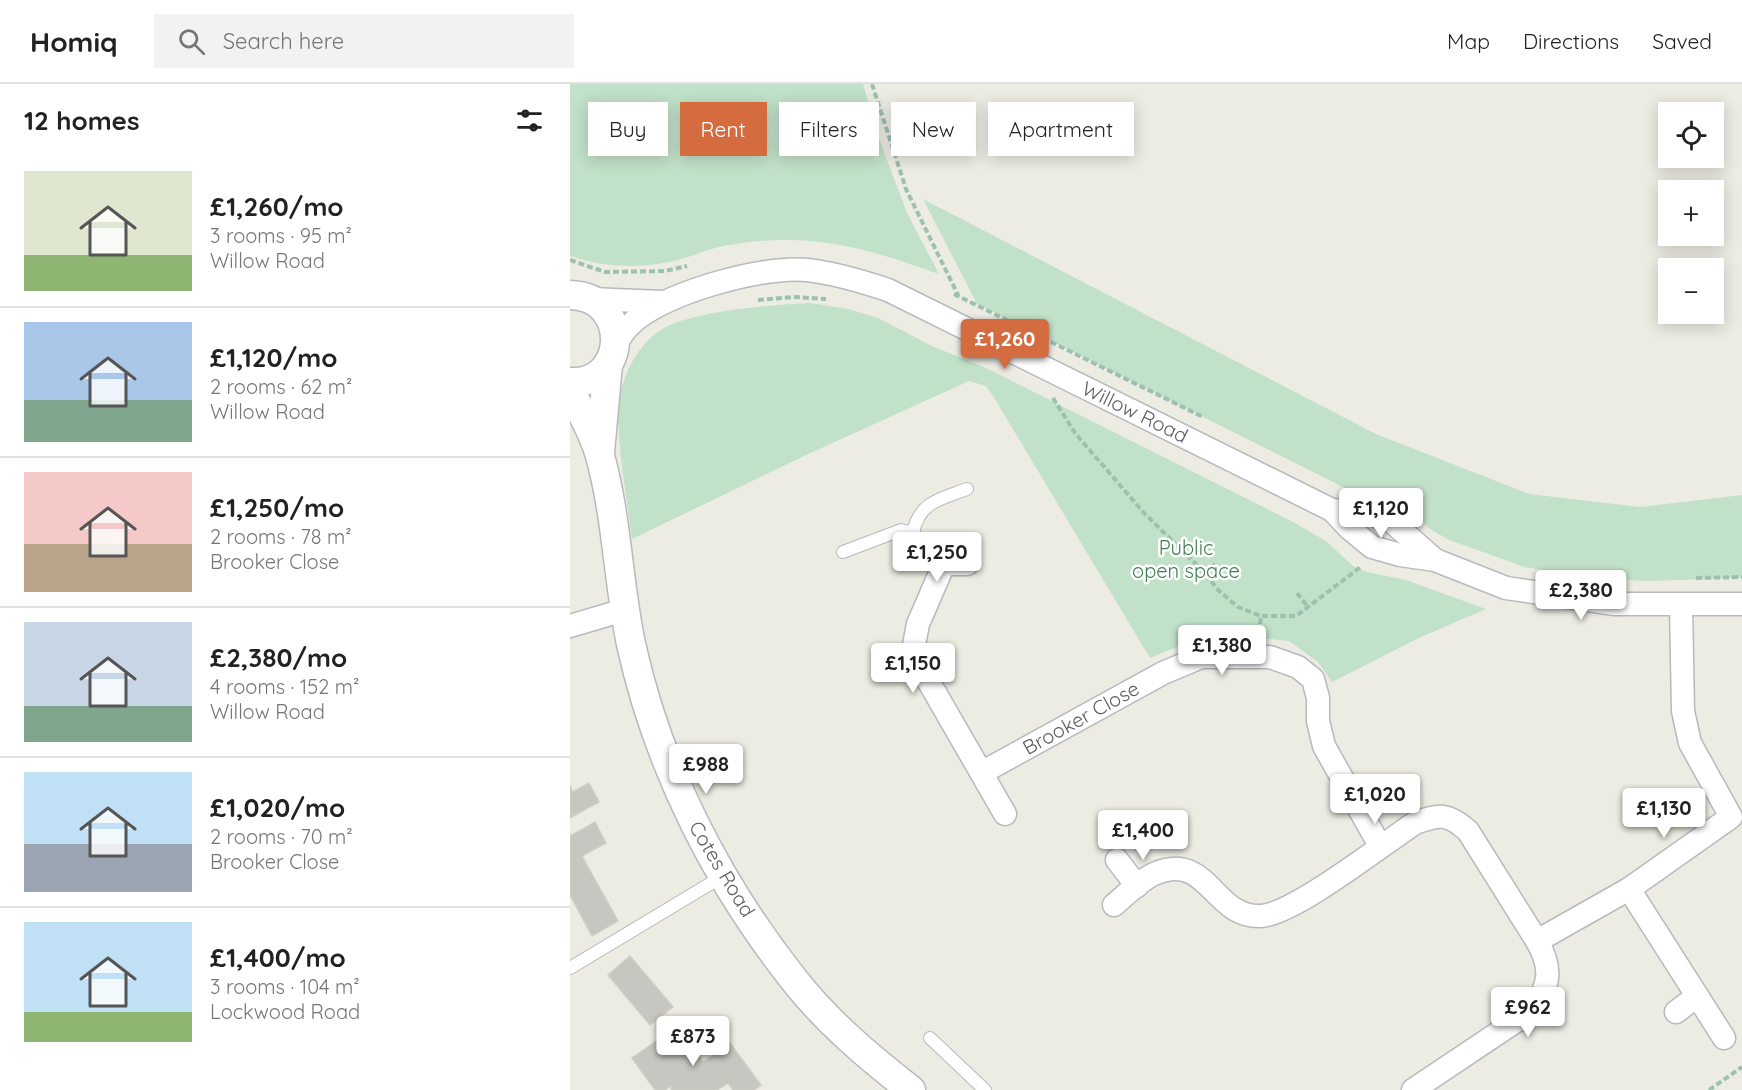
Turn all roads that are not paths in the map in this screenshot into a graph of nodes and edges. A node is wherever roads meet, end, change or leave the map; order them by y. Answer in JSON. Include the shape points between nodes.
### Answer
{"nodes":[{"id":1,"x":575,"y":296,"type":"edge"},
{"id":2,"x":663,"y":302,"type":"junction"},
{"id":3,"x":611,"y":354,"type":"junction"},
{"id":4,"x":570,"y":382,"type":"edge"},
{"id":5,"x":570,"y":394,"type":"edge"},
{"id":6,"x":600,"y":454,"type":"junction"},
{"id":7,"x":967,"y":489,"type":"dead end"},
{"id":8,"x":1332,"y":510,"type":"junction"},
{"id":9,"x":928,"y":549,"type":"junction"},
{"id":10,"x":843,"y":552,"type":"dead end"},
{"id":11,"x":1435,"y":560,"type":"junction"},
{"id":12,"x":967,"y":564,"type":"dead end"},
{"id":13,"x":1742,"y":604,"type":"edge"},
{"id":14,"x":1681,"y":605,"type":"junction"},
{"id":15,"x":624,"y":610,"type":"junction"},
{"id":16,"x":570,"y":626,"type":"edge"},
{"id":17,"x":983,"y":772,"type":"junction"},
{"id":18,"x":1005,"y":814,"type":"dead end"},
{"id":19,"x":1737,"y":814,"type":"edge"},
{"id":20,"x":1380,"y":846,"type":"junction"},
{"id":21,"x":1117,"y":860,"type":"dead end"},
{"id":22,"x":723,"y":876,"type":"junction"},
{"id":23,"x":1137,"y":886,"type":"junction"},
{"id":24,"x":1629,"y":889,"type":"junction"},
{"id":25,"x":1114,"y":905,"type":"dead end"},
{"id":26,"x":1538,"y":941,"type":"junction"},
{"id":27,"x":570,"y":968,"type":"edge"},
{"id":28,"x":1697,"y":996,"type":"junction"},
{"id":29,"x":1676,"y":1012,"type":"dead end"},
{"id":30,"x":930,"y":1038,"type":"dead end"},
{"id":31,"x":1725,"y":1038,"type":"dead end"},
{"id":32,"x":911,"y":1090,"type":"edge"},
{"id":33,"x":985,"y":1090,"type":"edge"},
{"id":34,"x":1413,"y":1090,"type":"edge"}],
"edges":[{"from":1,"to":2,"type":"street","name":"Willow Road"},
{"from":1,"to":3,"type":"street","name":"Cotes Road","via":[[610,316],[616,329]]},
{"from":2,"to":3,"type":"street","name":"Willow Road","via":[[630,324]]},
{"from":2,"to":8,"type":"street","name":"Willow Road","via":[[719,282],[805,270],[888,290]]},
{"from":3,"to":4,"type":"street","via":[[597,375]]},
{"from":3,"to":6,"type":"street","name":"Cotes Road"},
{"from":5,"to":6,"type":"street","name":"Cotes Road"},
{"from":6,"to":15,"type":"street","name":"Cotes Road"},
{"from":7,"to":9,"type":"lane","via":[[932,502],[916,517]]},
{"from":8,"to":11,"type":"street","name":"Willow Road","via":[[1372,547]]},
{"from":8,"to":11,"type":"street","name":"Willow Road","via":[[1391,520]]},
{"from":9,"to":10,"type":"lane","via":[[901,530]]},
{"from":9,"to":12,"type":"street"},
{"from":9,"to":17,"type":"street","via":[[914,645],[922,670]]},
{"from":11,"to":14,"type":"street","name":"Willow Road","via":[[1506,588],[1549,596],[1614,604]]},
{"from":13,"to":14,"type":"street","name":"Willow Road"},
{"from":14,"to":19,"type":"street","via":[[1683,711],[1690,742]]},
{"from":15,"to":16,"type":"street"},
{"from":15,"to":22,"type":"street","name":"Cotes Road","via":[[639,678],[682,801]]},
{"from":17,"to":18,"type":"street"},
{"from":17,"to":20,"type":"street","name":"Brooker Close","via":[[1163,673],[1201,657],[1270,657],[1298,666],[1313,679],[1324,746]]},
{"from":19,"to":24,"type":"street"},
{"from":20,"to":23,"type":"street","via":[[1303,899],[1279,912],[1259,916],[1223,902],[1193,872],[1175,869],[1154,874]]},
{"from":20,"to":26,"type":"street","via":[[1424,819],[1453,818],[1468,831]]},
{"from":21,"to":23,"type":"street"},
{"from":22,"to":27,"type":"lane"},
{"from":22,"to":32,"type":"street","name":"Cotes Road","via":[[795,982]]},
{"from":23,"to":25,"type":"street"},
{"from":24,"to":26,"type":"street"},
{"from":24,"to":28,"type":"street"},
{"from":26,"to":34,"type":"street","via":[[1546,957],[1548,979],[1542,997],[1531,1011]]},
{"from":28,"to":29,"type":"street"},
{"from":28,"to":31,"type":"street"},
{"from":30,"to":33,"type":"lane"}]}
